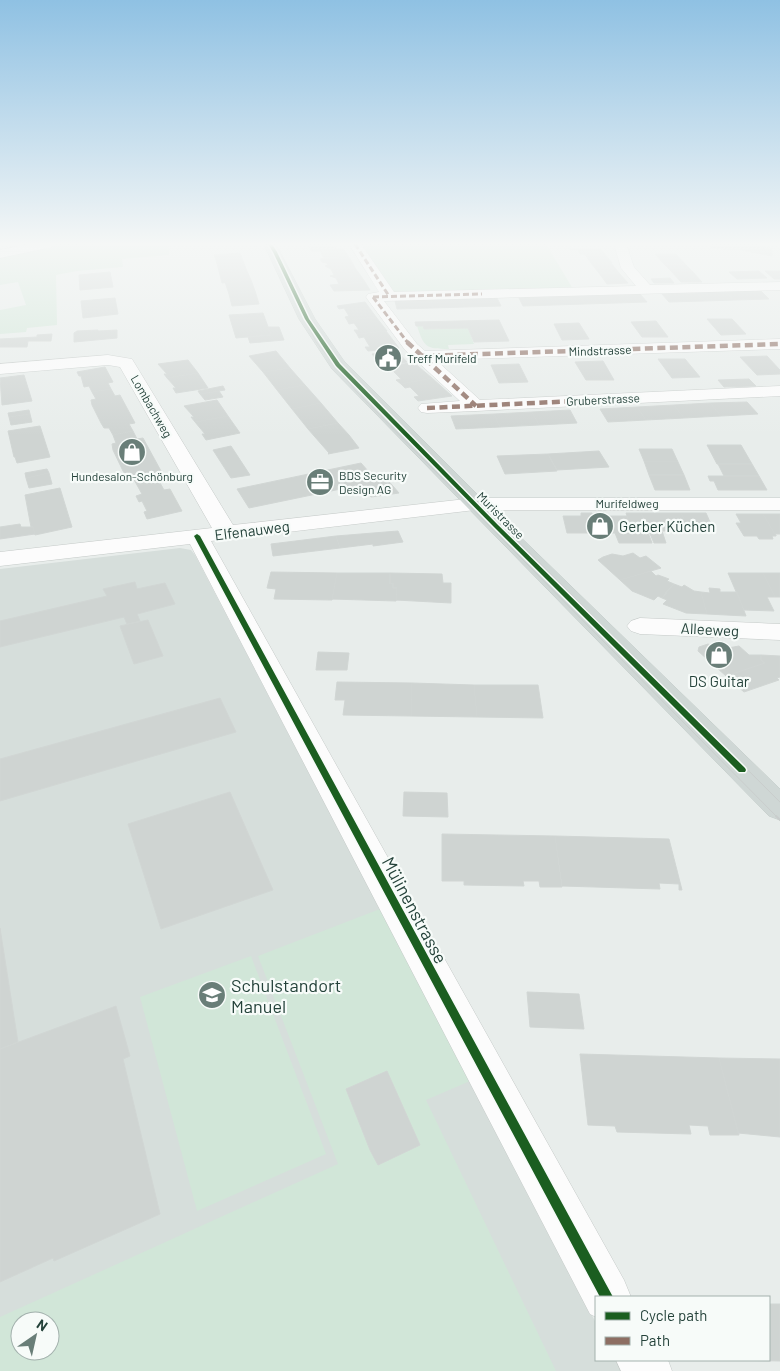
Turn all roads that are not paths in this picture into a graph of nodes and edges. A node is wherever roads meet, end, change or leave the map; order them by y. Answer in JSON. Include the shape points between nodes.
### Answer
{"nodes":[{"id":1,"x":302,"y":308,"type":"edge"},
{"id":2,"x":388,"y":308,"type":"edge"},
{"id":3,"x":780,"y":344,"type":"edge"},
{"id":4,"x":420,"y":356,"type":"junction"},
{"id":5,"x":0,"y":369,"type":"edge"},
{"id":6,"x":780,"y":391,"type":"edge"},
{"id":7,"x":476,"y":406,"type":"junction"},
{"id":8,"x":426,"y":408,"type":"dead end"},
{"id":9,"x":475,"y":504,"type":"junction"},
{"id":10,"x":780,"y":504,"type":"edge"},
{"id":11,"x":211,"y":534,"type":"junction"},
{"id":12,"x":0,"y":559,"type":"edge"},
{"id":13,"x":640,"y":626,"type":"dead end"},
{"id":14,"x":780,"y":632,"type":"edge"},
{"id":15,"x":742,"y":770,"type":"junction"},
{"id":16,"x":780,"y":783,"type":"edge"},
{"id":17,"x":780,"y":808,"type":"edge"},
{"id":18,"x":606,"y":1296,"type":"edge"}],
"edges":[{"from":1,"to":9,"type":"main road","name":"Muristrasse","via":[[338,365]]},
{"from":2,"to":4,"type":"street","via":[[410,347]]},
{"from":3,"to":4,"type":"street","name":"Mindstrasse"},
{"from":4,"to":7,"type":"street"},
{"from":5,"to":11,"type":"street","name":"Lombachweg","via":[[108,360],[126,363]]},
{"from":6,"to":7,"type":"street","name":"Gruberstrasse"},
{"from":7,"to":8,"type":"street","name":"Gruberstrasse"},
{"from":9,"to":10,"type":"street","name":"Murifeldweg"},
{"from":9,"to":11,"type":"street","name":"Elfenauweg"},
{"from":9,"to":15,"type":"main road","name":"Muristrasse"},
{"from":11,"to":12,"type":"street","name":"Elfenauweg"},
{"from":11,"to":18,"type":"street","name":"Mülinenstrasse"},
{"from":13,"to":14,"type":"street","name":"Alleeweg"},
{"from":15,"to":16,"type":"main road"},
{"from":15,"to":17,"type":"main road","name":"Muristrasse"}]}
